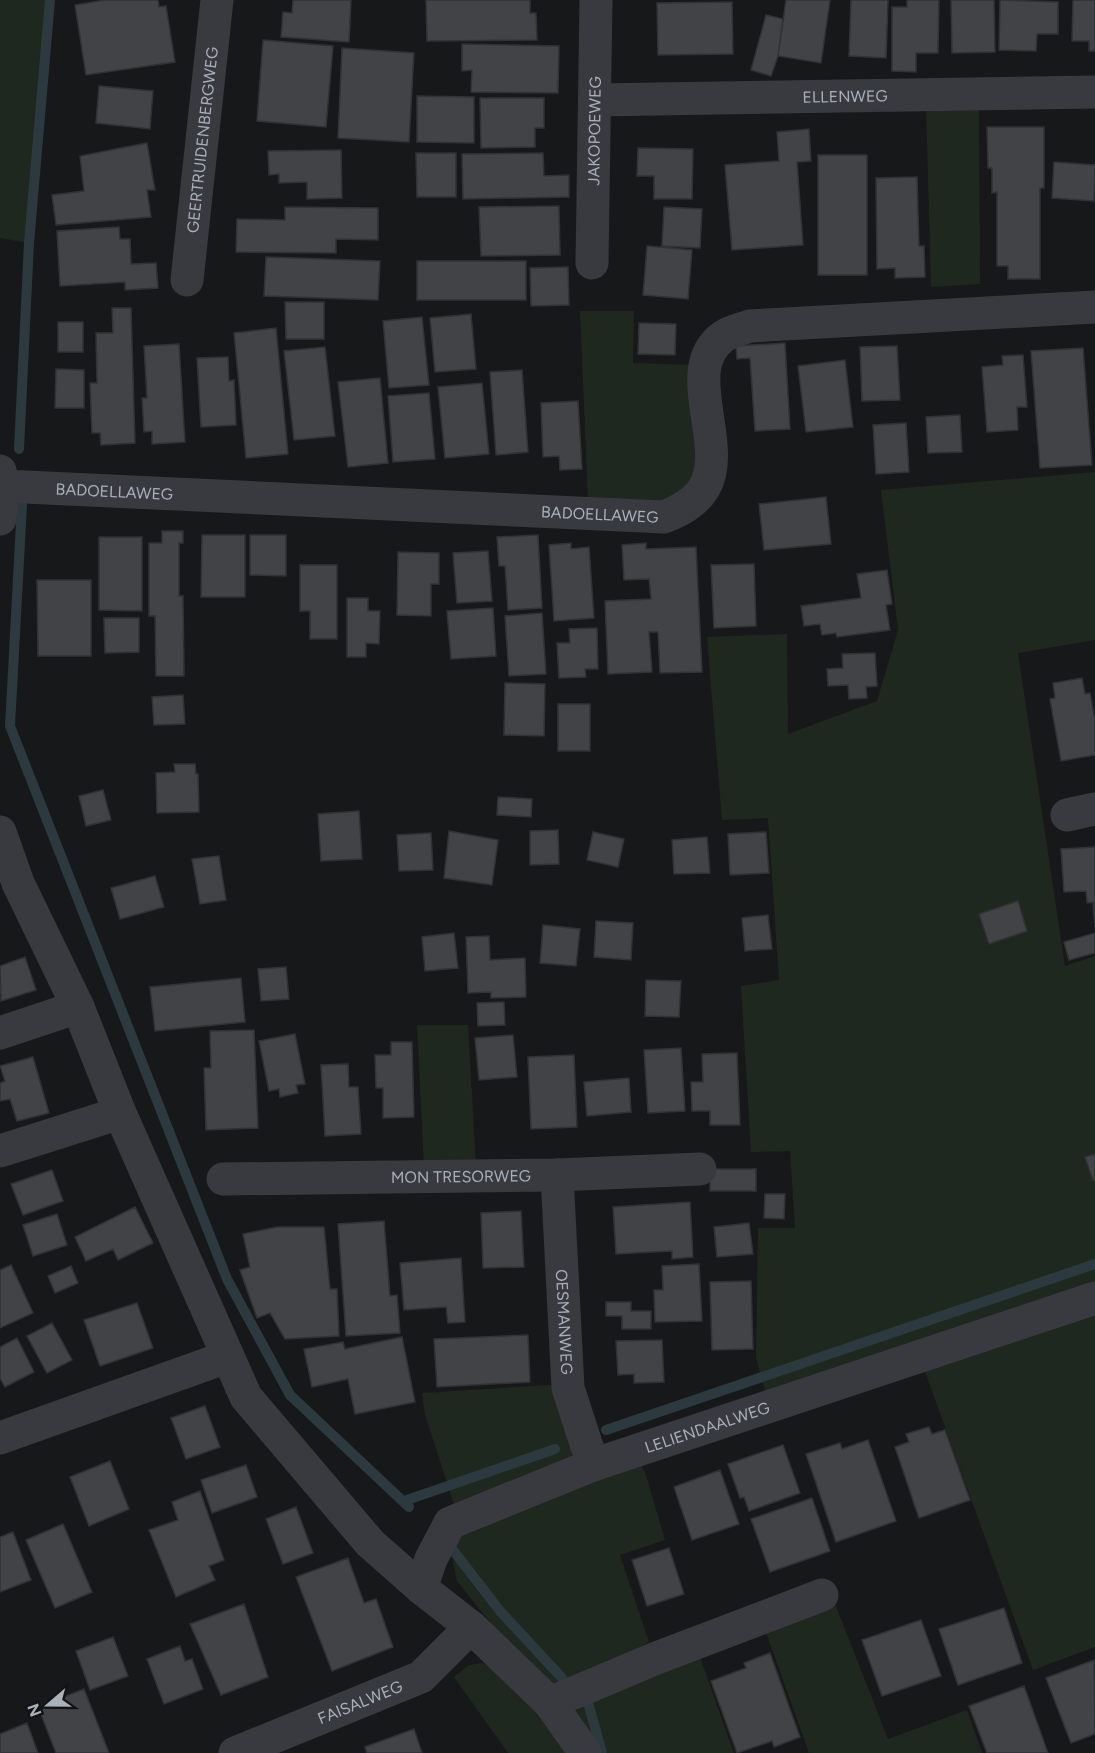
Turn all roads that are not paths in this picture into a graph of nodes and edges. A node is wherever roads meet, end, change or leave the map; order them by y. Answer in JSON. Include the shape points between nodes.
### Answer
{"nodes":[{"id":1,"x":217,"y":0,"type":"edge"},
{"id":2,"x":596,"y":0,"type":"edge"},
{"id":3,"x":1095,"y":92,"type":"edge"},
{"id":4,"x":595,"y":100,"type":"junction"},
{"id":5,"x":592,"y":263,"type":"dead end"},
{"id":6,"x":187,"y":280,"type":"dead end"},
{"id":7,"x":1095,"y":307,"type":"edge"},
{"id":8,"x":2,"y":479,"type":"edge"},
{"id":9,"x":0,"y":519,"type":"edge"},
{"id":10,"x":0,"y":832,"type":"edge"},
{"id":11,"x":9,"y":885,"type":"edge"},
{"id":12,"x":78,"y":1007,"type":"junction"},
{"id":13,"x":0,"y":1033,"type":"edge"},
{"id":14,"x":120,"y":1113,"type":"junction"},
{"id":15,"x":0,"y":1151,"type":"edge"},
{"id":16,"x":700,"y":1169,"type":"dead end"},
{"id":17,"x":556,"y":1175,"type":"junction"},
{"id":18,"x":223,"y":1179,"type":"dead end"},
{"id":19,"x":1095,"y":1298,"type":"edge"},
{"id":20,"x":226,"y":1358,"type":"junction"},
{"id":21,"x":0,"y":1438,"type":"edge"},
{"id":22,"x":593,"y":1465,"type":"junction"},
{"id":23,"x":421,"y":1588,"type":"junction"},
{"id":24,"x":822,"y":1595,"type":"dead end"},
{"id":25,"x":471,"y":1627,"type":"junction"},
{"id":26,"x":550,"y":1703,"type":"junction"},
{"id":27,"x":235,"y":1753,"type":"edge"},
{"id":28,"x":585,"y":1753,"type":"edge"}],
"edges":[{"from":1,"to":6,"type":"street","name":"GEERTRUIDENBERGWEG"},
{"from":2,"to":4,"type":"street","name":"JAKOPOEWEG"},
{"from":3,"to":4,"type":"street","name":"ELLENWEG"},
{"from":4,"to":5,"type":"street","name":"JAKOPOEWEG"},
{"from":7,"to":8,"type":"street","name":"BADOELLAWEG","via":[[750,326],[725,336],[709,351],[703,376],[711,458],[705,487],[693,502],[664,517]]},
{"from":8,"to":9,"type":"street"},
{"from":10,"to":11,"type":"street"},
{"from":11,"to":12,"type":"street"},
{"from":12,"to":13,"type":"street"},
{"from":12,"to":14,"type":"street"},
{"from":14,"to":15,"type":"street"},
{"from":14,"to":20,"type":"street"},
{"from":16,"to":17,"type":"street","name":"MON TRESORWEG"},
{"from":17,"to":18,"type":"street","name":"MON TRESORWEG"},
{"from":17,"to":22,"type":"street","name":"OESMANWEG","via":[[568,1388]]},
{"from":19,"to":22,"type":"street","name":"LELIENDAALWEG"},
{"from":20,"to":21,"type":"street"},
{"from":20,"to":23,"type":"street","via":[[246,1397],[370,1543]]},
{"from":22,"to":23,"type":"street","name":"LELIENDAALWEG","via":[[450,1523]]},
{"from":23,"to":25,"type":"street"},
{"from":24,"to":26,"type":"street"},
{"from":25,"to":26,"type":"street"},
{"from":25,"to":27,"type":"street","name":"FAISALWEG","via":[[421,1677]]},
{"from":26,"to":28,"type":"street"}]}
